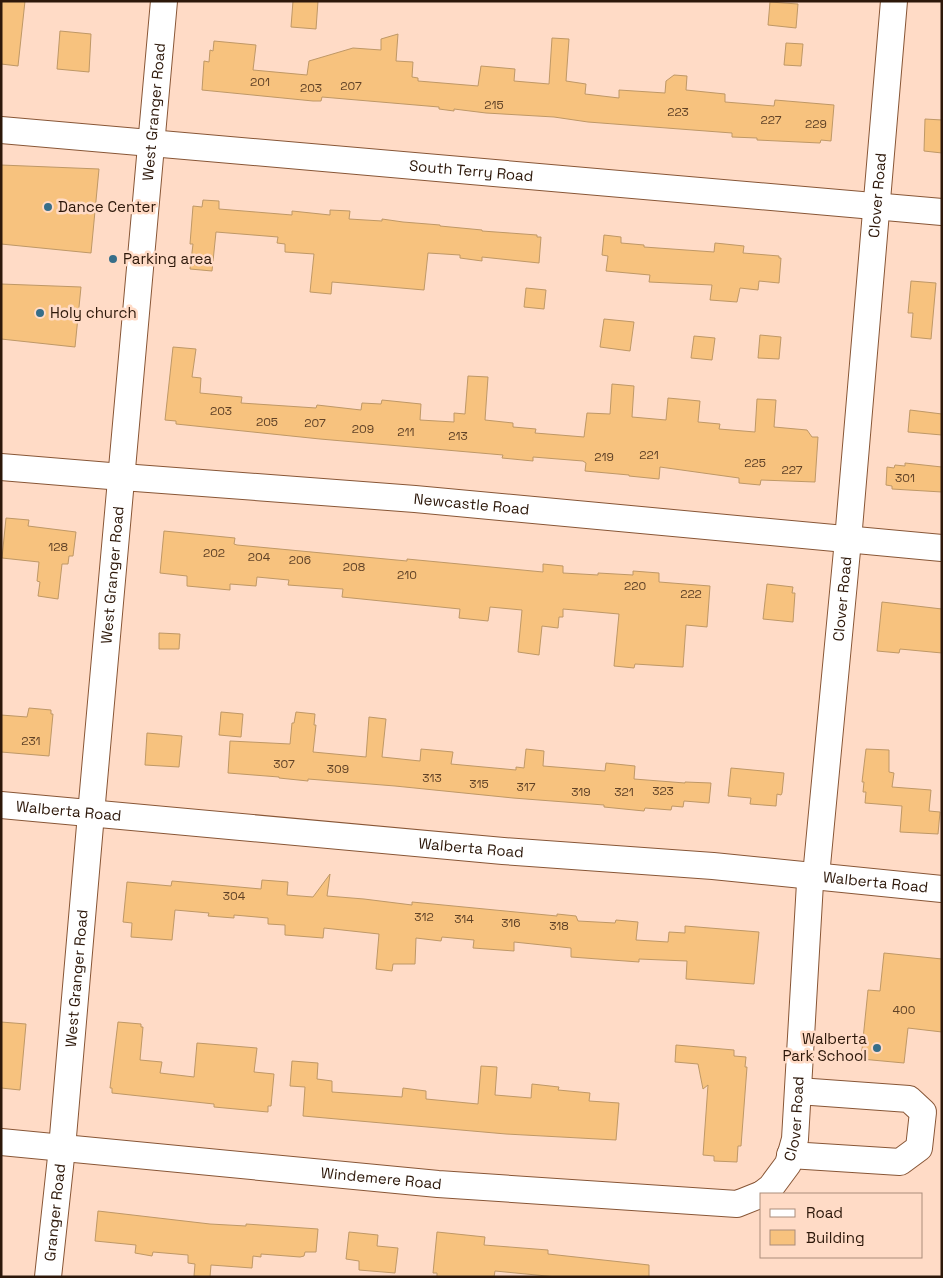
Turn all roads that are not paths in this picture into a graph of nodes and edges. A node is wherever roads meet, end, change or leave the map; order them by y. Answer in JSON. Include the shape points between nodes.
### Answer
{"nodes":[{"id":1,"x":164,"y":1,"type":"edge"},
{"id":2,"x":894,"y":1,"type":"edge"},
{"id":3,"x":1,"y":130,"type":"edge"},
{"id":4,"x":152,"y":143,"type":"junction"},
{"id":5,"x":876,"y":207,"type":"junction"},
{"id":6,"x":942,"y":212,"type":"edge"},
{"id":7,"x":1,"y":467,"type":"edge"},
{"id":8,"x":122,"y":478,"type":"junction"},
{"id":9,"x":848,"y":540,"type":"junction"},
{"id":10,"x":942,"y":548,"type":"edge"},
{"id":11,"x":1,"y":805,"type":"edge"},
{"id":12,"x":90,"y":814,"type":"junction"},
{"id":13,"x":816,"y":876,"type":"junction"},
{"id":14,"x":942,"y":889,"type":"edge"},
{"id":15,"x":798,"y":1091,"type":"junction"},
{"id":16,"x":1,"y":1142,"type":"edge"},
{"id":17,"x":62,"y":1148,"type":"junction"},
{"id":18,"x":790,"y":1155,"type":"junction"},
{"id":19,"x":765,"y":1192,"type":"edge"},
{"id":20,"x":760,"y":1194,"type":"edge"},
{"id":21,"x":48,"y":1277,"type":"edge"}],
"edges":[{"from":1,"to":4,"type":"street","name":"West Granger Road"},
{"from":2,"to":5,"type":"street","name":"Clover Road"},
{"from":3,"to":4,"type":"street","name":"South Terry Road"},
{"from":4,"to":5,"type":"street","name":"South Terry Road"},
{"from":4,"to":8,"type":"street","name":"West Granger Road"},
{"from":5,"to":6,"type":"street","name":"South Terry Road"},
{"from":5,"to":9,"type":"street","name":"Clover Road"},
{"from":7,"to":8,"type":"street","name":"Newcastle Road"},
{"from":8,"to":9,"type":"street","name":"Newcastle Road","via":[[415,499]]},
{"from":8,"to":12,"type":"street","name":"West Granger Road"},
{"from":9,"to":10,"type":"street","name":"Newcastle Road"},
{"from":9,"to":13,"type":"street","name":"Clover Road"},
{"from":11,"to":12,"type":"street","name":"Walberta Road"},
{"from":12,"to":13,"type":"street","name":"Walberta Road","via":[[503,852]]},
{"from":12,"to":17,"type":"street","name":"West Granger Road"},
{"from":13,"to":14,"type":"street","name":"Walberta Road"},
{"from":13,"to":15,"type":"street","name":"Clover Road","via":[[810,884]]},
{"from":15,"to":18,"type":"street","name":"Clover Road","via":[[795,1139]]},
{"from":15,"to":18,"type":"street","via":[[908,1100],[923,1112],[919,1148],[900,1162]]},
{"from":16,"to":17,"type":"street","name":"Windemere Road"},
{"from":17,"to":20,"type":"street","name":"Windemere Road","via":[[438,1184],[597,1195],[737,1204]]},
{"from":17,"to":21,"type":"street","name":"Granger Road"},
{"from":18,"to":19,"type":"street","name":"Clover Road","via":[[788,1164]]}]}
